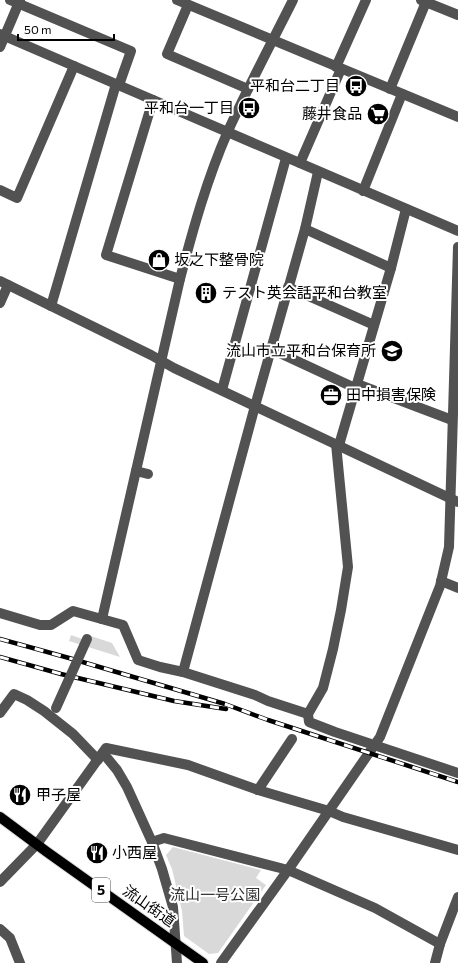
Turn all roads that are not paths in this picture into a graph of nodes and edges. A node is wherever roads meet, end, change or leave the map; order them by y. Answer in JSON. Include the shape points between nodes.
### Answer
{"nodes":[{"id":1,"x":177,"y":0,"type":"edge"},
{"id":2,"x":293,"y":0,"type":"edge"},
{"id":3,"x":366,"y":0,"type":"edge"},
{"id":4,"x":16,"y":1,"type":"edge"},
{"id":5,"x":424,"y":1,"type":"edge"},
{"id":6,"x":202,"y":4,"type":"edge"},
{"id":7,"x":188,"y":5,"type":"junction"},
{"id":8,"x":458,"y":15,"type":"edge"},
{"id":9,"x":2,"y":35,"type":"edge"},
{"id":10,"x":273,"y":40,"type":"junction"},
{"id":11,"x":0,"y":47,"type":"edge"},
{"id":12,"x":74,"y":66,"type":"junction"},
{"id":13,"x":339,"y":68,"type":"junction"},
{"id":14,"x":118,"y":85,"type":"junction"},
{"id":15,"x":248,"y":89,"type":"junction"},
{"id":16,"x":390,"y":89,"type":"junction"},
{"id":17,"x":402,"y":94,"type":"junction"},
{"id":18,"x":153,"y":100,"type":"junction"},
{"id":19,"x":458,"y":117,"type":"edge"},
{"id":20,"x":228,"y":132,"type":"junction"},
{"id":21,"x":286,"y":158,"type":"junction"},
{"id":22,"x":300,"y":163,"type":"junction"},
{"id":23,"x":318,"y":172,"type":"junction"},
{"id":24,"x":0,"y":190,"type":"edge"},
{"id":25,"x":363,"y":191,"type":"junction"},
{"id":26,"x":406,"y":210,"type":"junction"},
{"id":27,"x":305,"y":229,"type":"junction"},
{"id":28,"x":458,"y":231,"type":"edge"},
{"id":29,"x":458,"y":247,"type":"edge"},
{"id":30,"x":390,"y":268,"type":"junction"},
{"id":31,"x":180,"y":279,"type":"junction"},
{"id":32,"x":4,"y":283,"type":"edge"},
{"id":33,"x":288,"y":287,"type":"junction"},
{"id":34,"x":0,"y":303,"type":"edge"},
{"id":35,"x":51,"y":306,"type":"junction"},
{"id":36,"x":374,"y":325,"type":"junction"},
{"id":37,"x":271,"y":350,"type":"junction"},
{"id":38,"x":161,"y":361,"type":"junction"},
{"id":39,"x":356,"y":386,"type":"junction"},
{"id":40,"x":222,"y":390,"type":"junction"},
{"id":41,"x":255,"y":406,"type":"junction"},
{"id":42,"x":452,"y":420,"type":"junction"},
{"id":43,"x":337,"y":445,"type":"junction"},
{"id":44,"x":136,"y":471,"type":"junction"},
{"id":45,"x":148,"y":474,"type":"dead end"},
{"id":46,"x":454,"y":501,"type":"edge"},
{"id":47,"x":441,"y":581,"type":"junction"},
{"id":48,"x":458,"y":588,"type":"edge"},
{"id":49,"x":0,"y":613,"type":"edge"},
{"id":50,"x":102,"y":619,"type":"junction"},
{"id":51,"x":87,"y":639,"type":"dead end"},
{"id":52,"x":183,"y":672,"type":"junction"},
{"id":53,"x":56,"y":708,"type":"dead end"},
{"id":54,"x":0,"y":713,"type":"edge"},
{"id":55,"x":308,"y":714,"type":"junction"},
{"id":56,"x":292,"y":739,"type":"dead end"},
{"id":57,"x":376,"y":745,"type":"junction"},
{"id":58,"x":100,"y":756,"type":"junction"},
{"id":59,"x":458,"y":773,"type":"edge"},
{"id":60,"x":258,"y":790,"type":"junction"},
{"id":61,"x":329,"y":812,"type":"junction"},
{"id":62,"x":0,"y":817,"type":"edge"},
{"id":63,"x":152,"y":842,"type":"junction"},
{"id":64,"x":37,"y":844,"type":"junction"},
{"id":65,"x":458,"y":850,"type":"edge"},
{"id":66,"x":288,"y":870,"type":"junction"},
{"id":67,"x":0,"y":882,"type":"edge"},
{"id":68,"x":458,"y":897,"type":"edge"},
{"id":69,"x":0,"y":929,"type":"edge"},
{"id":70,"x":176,"y":944,"type":"junction"},
{"id":71,"x":440,"y":944,"type":"junction"},
{"id":72,"x":20,"y":963,"type":"edge"},
{"id":73,"x":177,"y":963,"type":"edge"},
{"id":74,"x":203,"y":963,"type":"edge"},
{"id":75,"x":221,"y":963,"type":"edge"},
{"id":76,"x":435,"y":963,"type":"edge"}],
"edges":[{"from":1,"to":7,"type":"street"},
{"from":2,"to":10,"type":"street"},
{"from":3,"to":13,"type":"street"},
{"from":4,"to":9,"type":"street"},
{"from":4,"to":14,"type":"street","via":[[131,51]]},
{"from":5,"to":8,"type":"street"},
{"from":5,"to":16,"type":"street"},
{"from":6,"to":7,"type":"street"},
{"from":6,"to":10,"type":"street"},
{"from":7,"to":15,"type":"street","via":[[167,54]]},
{"from":9,"to":11,"type":"street"},
{"from":9,"to":12,"type":"street"},
{"from":10,"to":13,"type":"street"},
{"from":10,"to":15,"type":"street"},
{"from":12,"to":14,"type":"street"},
{"from":12,"to":24,"type":"street","via":[[17,198]]},
{"from":13,"to":16,"type":"street"},
{"from":13,"to":22,"type":"street"},
{"from":14,"to":18,"type":"street"},
{"from":14,"to":35,"type":"street"},
{"from":15,"to":20,"type":"street"},
{"from":16,"to":17,"type":"street"},
{"from":17,"to":19,"type":"street"},
{"from":17,"to":25,"type":"street"},
{"from":18,"to":20,"type":"street"},
{"from":18,"to":31,"type":"street","via":[[106,255]]},
{"from":20,"to":21,"type":"street"},
{"from":20,"to":31,"type":"street","via":[[202,199]]},
{"from":21,"to":22,"type":"street"},
{"from":21,"to":40,"type":"street"},
{"from":22,"to":23,"type":"street"},
{"from":23,"to":25,"type":"street"},
{"from":23,"to":27,"type":"street"},
{"from":25,"to":26,"type":"street"},
{"from":26,"to":28,"type":"street"},
{"from":26,"to":30,"type":"street"},
{"from":27,"to":30,"type":"street"},
{"from":27,"to":33,"type":"street"},
{"from":29,"to":42,"type":"street"},
{"from":30,"to":36,"type":"street"},
{"from":31,"to":38,"type":"street"},
{"from":32,"to":34,"type":"street"},
{"from":32,"to":35,"type":"street"},
{"from":33,"to":36,"type":"street"},
{"from":33,"to":37,"type":"street"},
{"from":35,"to":38,"type":"street"},
{"from":36,"to":39,"type":"street"},
{"from":37,"to":39,"type":"street"},
{"from":37,"to":41,"type":"street"},
{"from":38,"to":40,"type":"street"},
{"from":38,"to":44,"type":"street"},
{"from":39,"to":42,"type":"street"},
{"from":39,"to":43,"type":"street"},
{"from":40,"to":41,"type":"street"},
{"from":41,"to":43,"type":"street"},
{"from":41,"to":52,"type":"street"},
{"from":42,"to":46,"type":"street"},
{"from":43,"to":46,"type":"street"},
{"from":43,"to":55,"type":"street","via":[[348,567],[323,688]]},
{"from":44,"to":45,"type":"street"},
{"from":44,"to":50,"type":"street"},
{"from":46,"to":47,"type":"street","via":[[449,547]]},
{"from":47,"to":48,"type":"street"},
{"from":47,"to":57,"type":"street"},
{"from":49,"to":50,"type":"street","via":[[40,625],[50,625],[73,611]]},
{"from":50,"to":52,"type":"street","via":[[123,625],[138,660]]},
{"from":51,"to":53,"type":"street","bridge":true},
{"from":52,"to":55,"type":"street","via":[[255,694]]},
{"from":54,"to":58,"type":"street","via":[[16,695],[44,711]]},
{"from":55,"to":57,"type":"street","via":[[309,722]]},
{"from":56,"to":60,"type":"street"},
{"from":57,"to":59,"type":"street"},
{"from":57,"to":61,"type":"street"},
{"from":58,"to":60,"type":"street","via":[[106,748],[188,765]]},
{"from":58,"to":63,"type":"street","via":[[117,770]]},
{"from":58,"to":64,"type":"street"},
{"from":60,"to":61,"type":"street"},
{"from":61,"to":65,"type":"street"},
{"from":61,"to":66,"type":"street"},
{"from":62,"to":64,"type":"main road","name":"流山街道","number":"5"},
{"from":63,"to":66,"type":"street","via":[[164,838]]},
{"from":63,"to":70,"type":"street","via":[[173,907]]},
{"from":64,"to":67,"type":"street"},
{"from":64,"to":70,"type":"main road","name":"流山街道","number":"5"},
{"from":66,"to":71,"type":"street","via":[[375,908]]},
{"from":66,"to":75,"type":"street"},
{"from":68,"to":71,"type":"street"},
{"from":69,"to":72,"type":"street","via":[[10,938]]},
{"from":70,"to":73,"type":"street"},
{"from":70,"to":74,"type":"main road","name":"流山街道","number":"5"},
{"from":71,"to":76,"type":"street"}]}
